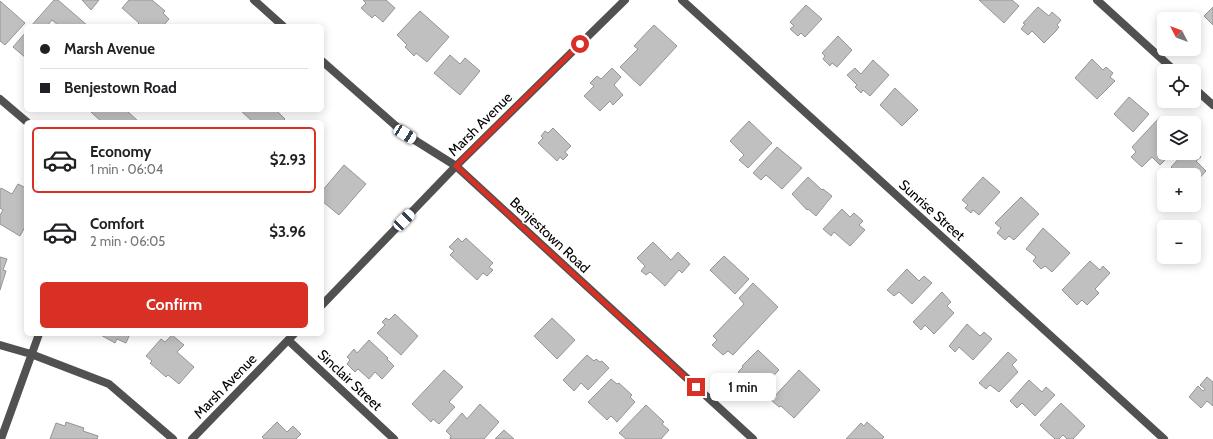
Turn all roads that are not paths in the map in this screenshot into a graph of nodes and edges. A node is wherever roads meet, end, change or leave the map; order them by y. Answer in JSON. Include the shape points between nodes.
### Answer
{"nodes":[{"id":1,"x":254,"y":0,"type":"edge"},
{"id":2,"x":625,"y":0,"type":"edge"},
{"id":3,"x":682,"y":0,"type":"edge"},
{"id":4,"x":1097,"y":0,"type":"edge"},
{"id":5,"x":281,"y":24,"type":"edge"},
{"id":6,"x":324,"y":62,"type":"edge"},
{"id":7,"x":1167,"y":64,"type":"edge"},
{"id":8,"x":1201,"y":94,"type":"edge"},
{"id":9,"x":0,"y":99,"type":"edge"},
{"id":10,"x":1213,"y":105,"type":"edge"},
{"id":11,"x":25,"y":120,"type":"edge"},
{"id":12,"x":456,"y":166,"type":"junction"},
{"id":13,"x":324,"y":303,"type":"edge"},
{"id":14,"x":38,"y":336,"type":"edge"},
{"id":15,"x":291,"y":337,"type":"edge"},
{"id":16,"x":0,"y":345,"type":"edge"},
{"id":17,"x":31,"y":354,"type":"junction"},
{"id":18,"x":1,"y":439,"type":"edge"},
{"id":19,"x":173,"y":439,"type":"edge"},
{"id":20,"x":192,"y":439,"type":"edge"},
{"id":21,"x":394,"y":439,"type":"edge"},
{"id":22,"x":753,"y":439,"type":"edge"},
{"id":23,"x":1164,"y":439,"type":"edge"}],
"edges":[{"from":1,"to":5,"type":"street"},
{"from":2,"to":12,"type":"street","name":"Marsh Avenue"},
{"from":3,"to":23,"type":"street","name":"Sunrise Street"},
{"from":4,"to":7,"type":"street"},
{"from":6,"to":12,"type":"street","name":"Benjestown Road","via":[[405,134]]},
{"from":8,"to":10,"type":"street"},
{"from":9,"to":11,"type":"street"},
{"from":12,"to":13,"type":"street","name":"Marsh Avenue"},
{"from":12,"to":22,"type":"street","name":"Benjestown Road"},
{"from":14,"to":17,"type":"street"},
{"from":15,"to":20,"type":"street","name":"Marsh Avenue"},
{"from":15,"to":21,"type":"street","name":"Sinclair Street"},
{"from":16,"to":17,"type":"street"},
{"from":17,"to":18,"type":"street"},
{"from":17,"to":19,"type":"street","via":[[109,384]]}]}
